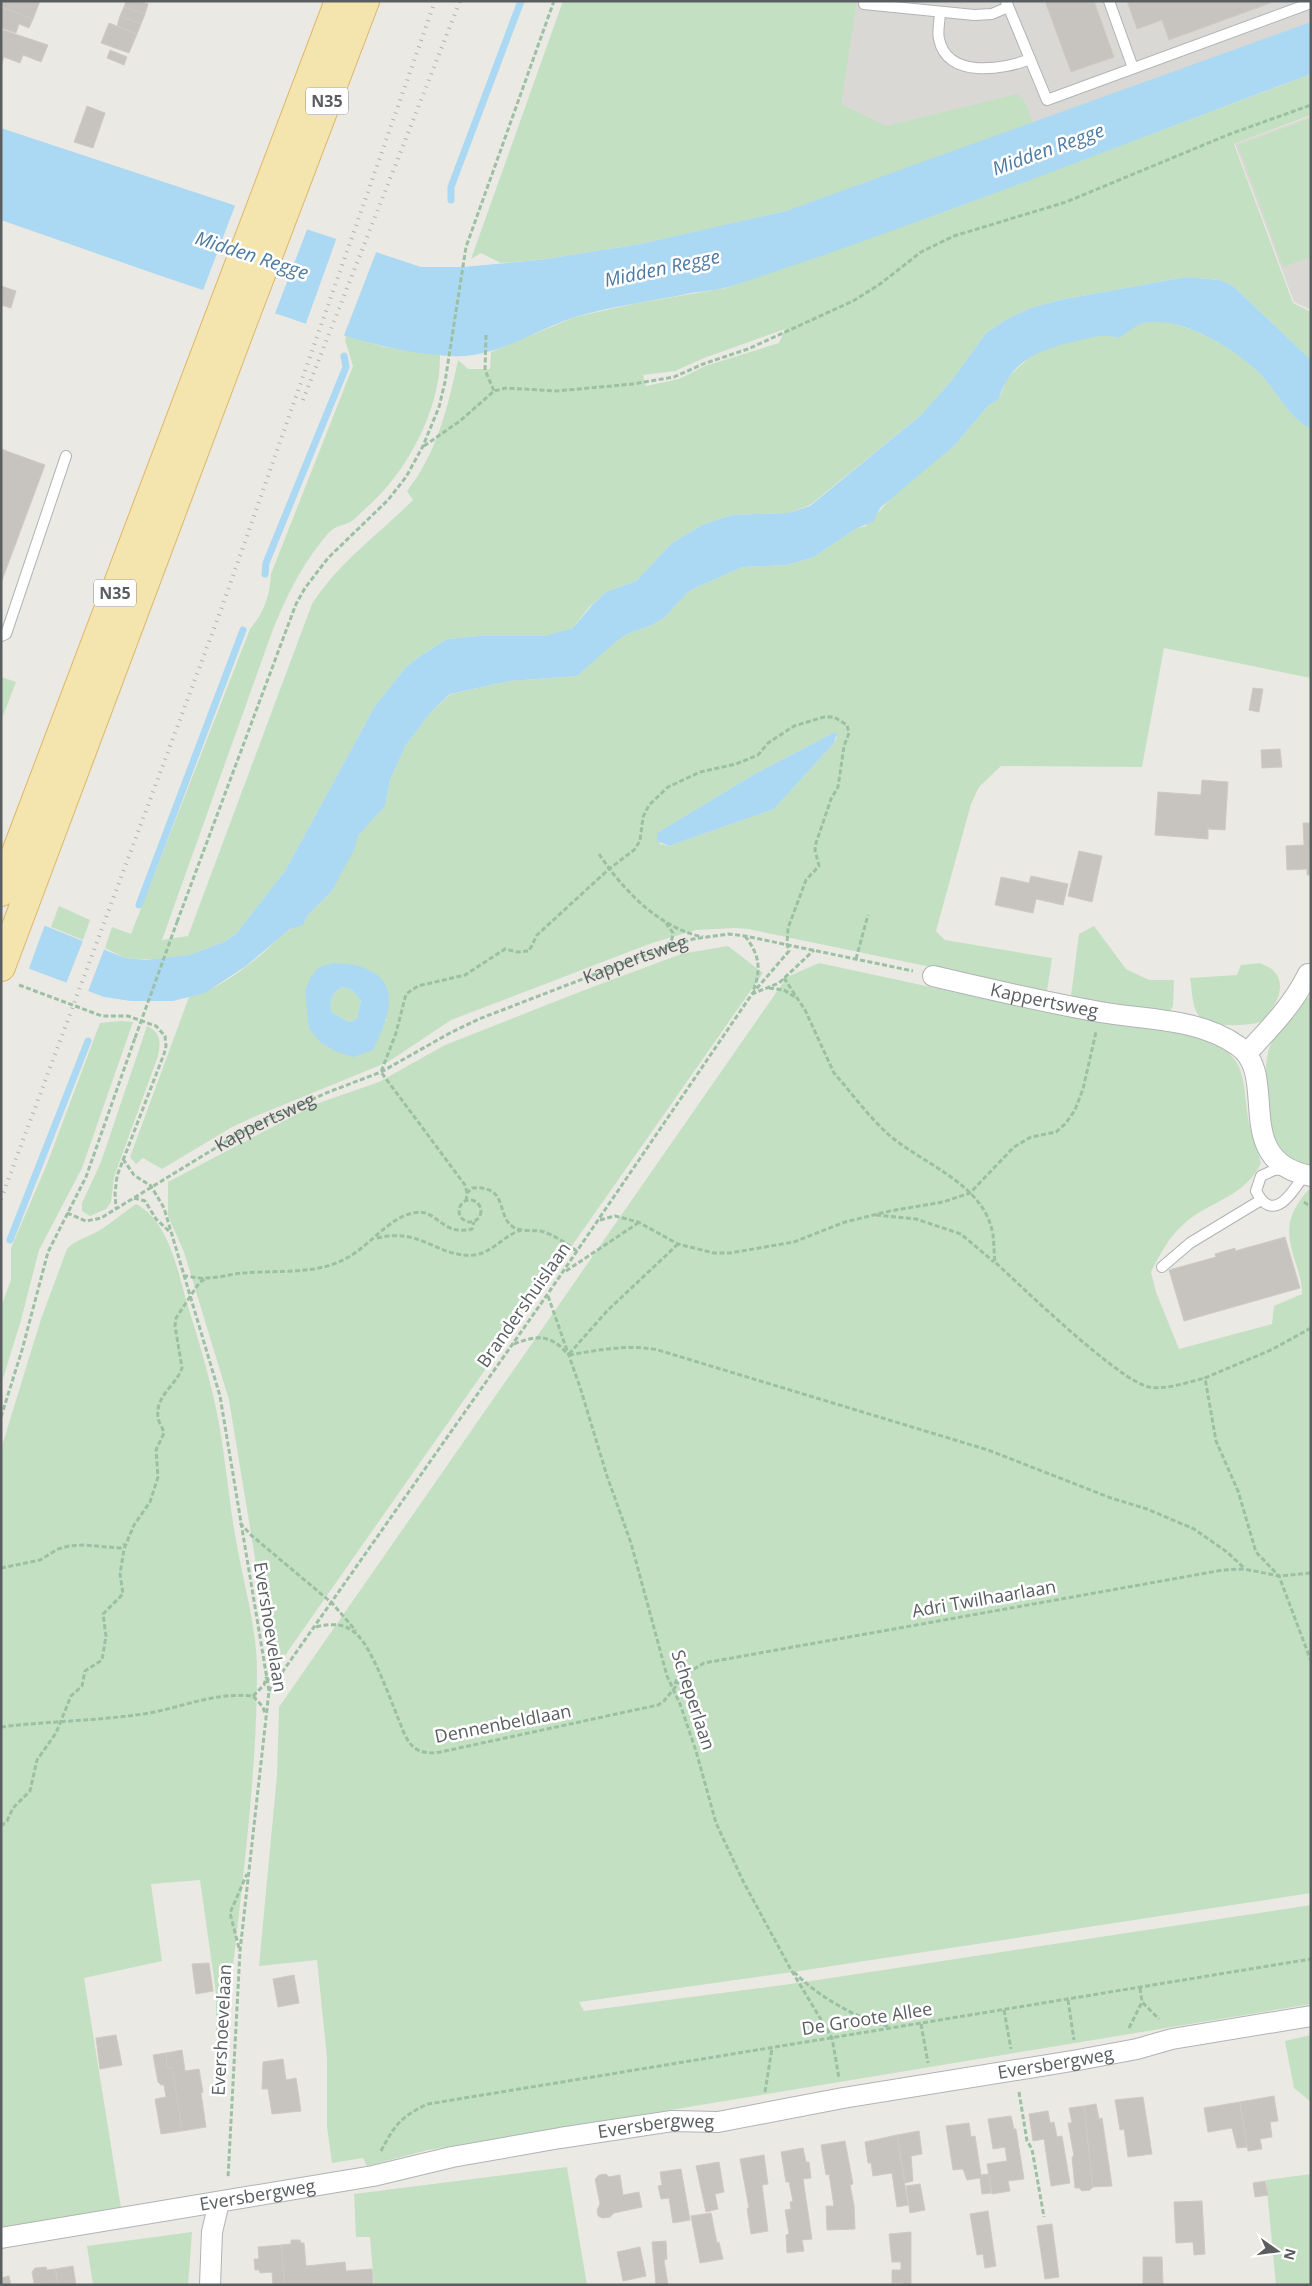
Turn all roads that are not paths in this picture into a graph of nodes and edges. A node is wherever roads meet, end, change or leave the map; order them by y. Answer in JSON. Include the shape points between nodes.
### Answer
{"nodes":[{"id":1,"x":339,"y":1,"type":"edge"},
{"id":2,"x":365,"y":1,"type":"edge"},
{"id":3,"x":1109,"y":1,"type":"edge"},
{"id":4,"x":1311,"y":3,"type":"edge"},
{"id":5,"x":864,"y":4,"type":"dead end"},
{"id":6,"x":1007,"y":4,"type":"edge"},
{"id":7,"x":940,"y":12,"type":"junction"},
{"id":8,"x":1030,"y":59,"type":"junction"},
{"id":9,"x":1133,"y":68,"type":"junction"},
{"id":10,"x":278,"y":197,"type":"junction"},
{"id":11,"x":230,"y":322,"type":"junction"},
{"id":12,"x":66,"y":456,"type":"dead end"},
{"id":13,"x":1,"y":636,"type":"edge"},
{"id":14,"x":6,"y":880,"type":"edge"},
{"id":15,"x":1,"y":967,"type":"edge"},
{"id":16,"x":933,"y":976,"type":"road end"},
{"id":17,"x":1306,"y":985,"type":"edge"},
{"id":18,"x":1247,"y":1053,"type":"junction"},
{"id":19,"x":1301,"y":1173,"type":"edge"},
{"id":20,"x":1261,"y":1200,"type":"junction"},
{"id":21,"x":1162,"y":1267,"type":"dead end"},
{"id":22,"x":1311,"y":2016,"type":"edge"},
{"id":23,"x":219,"y":2202,"type":"junction"},
{"id":24,"x":1,"y":2238,"type":"edge"},
{"id":25,"x":210,"y":2285,"type":"edge"}],
"edges":[{"from":1,"to":10,"type":"main road","number":"N35"},
{"from":2,"to":10,"type":"main road","number":"N35"},
{"from":3,"to":9,"type":"lane"},
{"from":4,"to":9,"type":"lane"},
{"from":5,"to":7,"type":"lane"},
{"from":6,"to":7,"type":"lane","via":[[992,14]]},
{"from":6,"to":8,"type":"lane"},
{"from":7,"to":8,"type":"lane","via":[[939,39],[945,53],[954,61],[968,67],[997,69]]},
{"from":8,"to":9,"type":"lane","via":[[1047,100]]},
{"from":10,"to":11,"type":"main road","number":"N35"},
{"from":11,"to":14,"type":"main road","number":"N35"},
{"from":11,"to":15,"type":"main road","number":"N35"},
{"from":12,"to":13,"type":"lane","via":[[6,634]]},
{"from":16,"to":18,"type":"street","name":"Kappertsweg","via":[[1099,1012],[1197,1027],[1231,1041]]},
{"from":17,"to":18,"type":"street"},
{"from":18,"to":19,"type":"street","via":[[1255,1072],[1263,1137],[1274,1156]]},
{"from":19,"to":20,"type":"lane","via":[[1288,1200],[1278,1205]]},
{"from":19,"to":20,"type":"lane","via":[[1274,1170],[1262,1176],[1256,1192]]},
{"from":20,"to":21,"type":"lane","via":[[1190,1243]]},
{"from":22,"to":23,"type":"street","name":"Eversbergweg","via":[[718,2122],[672,2121],[560,2138],[452,2157],[372,2176]]},
{"from":23,"to":24,"type":"street","name":"Eversbergweg"},
{"from":23,"to":25,"type":"street","via":[[212,2232]]}]}
